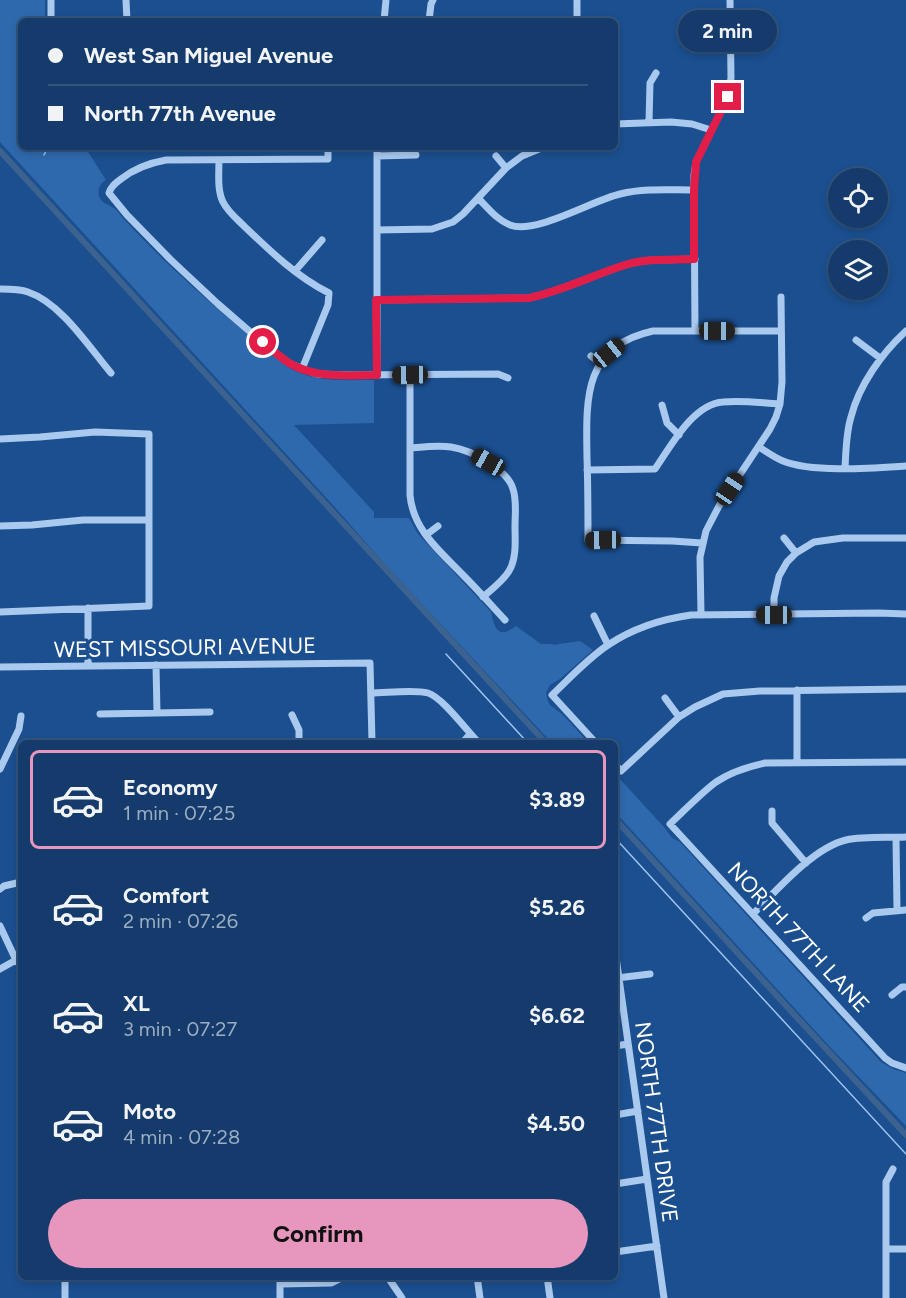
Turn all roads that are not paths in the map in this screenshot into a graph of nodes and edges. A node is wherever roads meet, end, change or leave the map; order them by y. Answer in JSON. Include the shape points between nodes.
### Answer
{"nodes":[{"id":1,"x":51,"y":0,"type":"edge"},
{"id":2,"x":126,"y":0,"type":"edge"},
{"id":3,"x":386,"y":0,"type":"edge"},
{"id":4,"x":433,"y":0,"type":"edge"},
{"id":5,"x":577,"y":0,"type":"edge"},
{"id":6,"x":730,"y":0,"type":"edge"},
{"id":7,"x":51,"y":18,"type":"edge"},
{"id":8,"x":127,"y":18,"type":"edge"},
{"id":9,"x":384,"y":18,"type":"edge"},
{"id":10,"x":429,"y":18,"type":"edge"},
{"id":11,"x":577,"y":18,"type":"edge"},
{"id":12,"x":656,"y":73,"type":"dead end"},
{"id":13,"x":649,"y":122,"type":"junction"},
{"id":14,"x":618,"y":124,"type":"edge"},
{"id":15,"x":711,"y":130,"type":"junction"},
{"id":16,"x":328,"y":150,"type":"edge"},
{"id":17,"x":377,"y":150,"type":"edge"},
{"id":18,"x":537,"y":150,"type":"edge"},
{"id":19,"x":416,"y":155,"type":"dead end"},
{"id":20,"x":377,"y":156,"type":"junction"},
{"id":21,"x":496,"y":156,"type":"dead end"},
{"id":22,"x":219,"y":160,"type":"junction"},
{"id":23,"x":506,"y":168,"type":"junction"},
{"id":24,"x":694,"y":190,"type":"junction"},
{"id":25,"x":478,"y":198,"type":"junction"},
{"id":26,"x":377,"y":230,"type":"junction"},
{"id":27,"x":322,"y":240,"type":"dead end"},
{"id":28,"x":694,"y":259,"type":"junction"},
{"id":29,"x":295,"y":271,"type":"junction"},
{"id":30,"x":0,"y":289,"type":"edge"},
{"id":31,"x":781,"y":297,"type":"dead end"},
{"id":32,"x":376,"y":300,"type":"junction"},
{"id":33,"x":695,"y":331,"type":"junction"},
{"id":34,"x":781,"y":331,"type":"junction"},
{"id":35,"x":906,"y":331,"type":"edge"},
{"id":36,"x":856,"y":340,"type":"dead end"},
{"id":37,"x":591,"y":356,"type":"dead end"},
{"id":38,"x":880,"y":358,"type":"junction"},
{"id":39,"x":601,"y":364,"type":"junction"},
{"id":40,"x":302,"y":369,"type":"junction"},
{"id":41,"x":111,"y":373,"type":"dead end"},
{"id":42,"x":377,"y":375,"type":"junction"},
{"id":43,"x":410,"y":375,"type":"junction"},
{"id":44,"x":508,"y":378,"type":"dead end"},
{"id":45,"x":780,"y":404,"type":"junction"},
{"id":46,"x":662,"y":405,"type":"dead end"},
{"id":47,"x":679,"y":435,"type":"junction"},
{"id":48,"x":0,"y":439,"type":"edge"},
{"id":49,"x":759,"y":447,"type":"junction"},
{"id":50,"x":410,"y":448,"type":"junction"},
{"id":51,"x":906,"y":466,"type":"edge"},
{"id":52,"x":845,"y":468,"type":"junction"},
{"id":53,"x":587,"y":470,"type":"junction"},
{"id":54,"x":149,"y":520,"type":"junction"},
{"id":55,"x":0,"y":526,"type":"edge"},
{"id":56,"x":438,"y":526,"type":"dead end"},
{"id":57,"x":426,"y":535,"type":"junction"},
{"id":58,"x":784,"y":538,"type":"dead end"},
{"id":59,"x":906,"y":538,"type":"edge"},
{"id":60,"x":702,"y":543,"type":"junction"},
{"id":61,"x":796,"y":553,"type":"junction"},
{"id":62,"x":483,"y":597,"type":"junction"},
{"id":63,"x":88,"y":608,"type":"junction"},
{"id":64,"x":0,"y":612,"type":"edge"},
{"id":65,"x":906,"y":614,"type":"edge"},
{"id":66,"x":701,"y":615,"type":"junction"},
{"id":67,"x":774,"y":615,"type":"junction"},
{"id":68,"x":594,"y":616,"type":"dead end"},
{"id":69,"x":505,"y":620,"type":"dead end"},
{"id":70,"x":608,"y":645,"type":"junction"},
{"id":71,"x":156,"y":665,"type":"junction"},
{"id":72,"x":88,"y":666,"type":"junction"},
{"id":73,"x":0,"y":667,"type":"edge"},
{"id":74,"x":906,"y":689,"type":"edge"},
{"id":75,"x":797,"y":690,"type":"junction"},
{"id":76,"x":371,"y":693,"type":"junction"},
{"id":77,"x":665,"y":698,"type":"dead end"},
{"id":78,"x":210,"y":712,"type":"dead end"},
{"id":79,"x":157,"y":713,"type":"junction"},
{"id":80,"x":100,"y":714,"type":"dead end"},
{"id":81,"x":292,"y":715,"type":"dead end"},
{"id":82,"x":21,"y":716,"type":"dead end"},
{"id":83,"x":679,"y":717,"type":"junction"},
{"id":84,"x":470,"y":734,"type":"junction"},
{"id":85,"x":299,"y":740,"type":"edge"},
{"id":86,"x":372,"y":740,"type":"edge"},
{"id":87,"x":465,"y":740,"type":"edge"},
{"id":88,"x":476,"y":740,"type":"edge"},
{"id":89,"x":593,"y":740,"type":"edge"},
{"id":90,"x":17,"y":743,"type":"edge"},
{"id":91,"x":906,"y":762,"type":"edge"},
{"id":92,"x":797,"y":763,"type":"junction"},
{"id":93,"x":618,"y":768,"type":"edge"},
{"id":94,"x":0,"y":769,"type":"edge"},
{"id":95,"x":772,"y":811,"type":"dead end"},
{"id":96,"x":906,"y":837,"type":"edge"},
{"id":97,"x":896,"y":838,"type":"junction"},
{"id":98,"x":806,"y":863,"type":"junction"},
{"id":99,"x":18,"y":883,"type":"edge"},
{"id":100,"x":0,"y":889,"type":"edge"},
{"id":101,"x":897,"y":910,"type":"junction"},
{"id":102,"x":906,"y":910,"type":"edge"},
{"id":103,"x":753,"y":914,"type":"junction"},
{"id":104,"x":866,"y":918,"type":"dead end"},
{"id":105,"x":0,"y":926,"type":"edge"},
{"id":106,"x":18,"y":961,"type":"edge"},
{"id":107,"x":18,"y":963,"type":"edge"},
{"id":108,"x":0,"y":969,"type":"edge"},
{"id":109,"x":650,"y":974,"type":"dead end"},
{"id":110,"x":618,"y":978,"type":"edge"},
{"id":111,"x":618,"y":984,"type":"edge"},
{"id":112,"x":906,"y":987,"type":"edge"},
{"id":113,"x":892,"y":995,"type":"dead end"},
{"id":114,"x":628,"y":1044,"type":"junction"},
{"id":115,"x":618,"y":1046,"type":"edge"},
{"id":116,"x":906,"y":1068,"type":"edge"},
{"id":117,"x":638,"y":1111,"type":"junction"},
{"id":118,"x":618,"y":1114,"type":"edge"},
{"id":119,"x":893,"y":1169,"type":"dead end"},
{"id":120,"x":647,"y":1179,"type":"junction"},
{"id":121,"x":618,"y":1184,"type":"edge"},
{"id":122,"x":657,"y":1246,"type":"junction"},
{"id":123,"x":906,"y":1249,"type":"edge"},
{"id":124,"x":886,"y":1250,"type":"junction"},
{"id":125,"x":618,"y":1252,"type":"edge"},
{"id":126,"x":65,"y":1280,"type":"edge"},
{"id":127,"x":280,"y":1280,"type":"edge"},
{"id":128,"x":337,"y":1280,"type":"edge"},
{"id":129,"x":390,"y":1280,"type":"edge"},
{"id":130,"x":478,"y":1280,"type":"edge"},
{"id":131,"x":548,"y":1280,"type":"edge"},
{"id":132,"x":65,"y":1298,"type":"edge"},
{"id":133,"x":280,"y":1298,"type":"edge"},
{"id":134,"x":402,"y":1298,"type":"edge"},
{"id":135,"x":480,"y":1298,"type":"edge"},
{"id":136,"x":550,"y":1298,"type":"edge"},
{"id":137,"x":664,"y":1298,"type":"edge"},
{"id":138,"x":886,"y":1298,"type":"edge"}],
"edges":[{"from":1,"to":7,"type":"street"},
{"from":2,"to":8,"type":"street"},
{"from":3,"to":9,"type":"street"},
{"from":4,"to":10,"type":"street"},
{"from":5,"to":11,"type":"street"},
{"from":6,"to":15,"type":"street","via":[[728,97]]},
{"from":12,"to":13,"type":"street","via":[[650,83]]},
{"from":13,"to":14,"type":"street"},
{"from":13,"to":15,"type":"street","via":[[692,124]]},
{"from":15,"to":24,"type":"street","via":[[696,162]]},
{"from":16,"to":22,"type":"street","via":[[328,159]]},
{"from":17,"to":20,"type":"street"},
{"from":18,"to":23,"type":"street"},
{"from":19,"to":20,"type":"street"},
{"from":20,"to":26,"type":"street"},
{"from":21,"to":23,"type":"street"},
{"from":22,"to":29,"type":"street","via":[[222,200],[228,211]]},
{"from":22,"to":40,"type":"street","via":[[166,160],[145,165],[128,174],[109,193],[218,304],[289,363]]},
{"from":23,"to":25,"type":"street"},
{"from":24,"to":25,"type":"street","via":[[639,190],[609,196],[526,227],[512,226],[499,219]]},
{"from":24,"to":28,"type":"street"},
{"from":25,"to":26,"type":"street","via":[[453,222],[442,226]]},
{"from":26,"to":32,"type":"street"},
{"from":27,"to":29,"type":"street"},
{"from":28,"to":32,"type":"street","via":[[627,264],[529,298]]},
{"from":28,"to":33,"type":"street"},
{"from":29,"to":40,"type":"street","via":[[329,293]]},
{"from":30,"to":41,"type":"street","via":[[27,291],[50,303]]},
{"from":31,"to":34,"type":"street"},
{"from":32,"to":42,"type":"street"},
{"from":33,"to":34,"type":"street"},
{"from":33,"to":39,"type":"street","via":[[641,334],[609,353]]},
{"from":34,"to":45,"type":"street"},
{"from":35,"to":38,"type":"street"},
{"from":36,"to":38,"type":"street"},
{"from":37,"to":39,"type":"street"},
{"from":38,"to":52,"type":"street","via":[[850,417]]},
{"from":39,"to":53,"type":"street","via":[[590,386],[588,401]]},
{"from":40,"to":42,"type":"street","via":[[317,374]]},
{"from":42,"to":43,"type":"street"},
{"from":43,"to":44,"type":"street","via":[[498,374]]},
{"from":43,"to":50,"type":"street"},
{"from":45,"to":47,"type":"street","via":[[711,404],[699,411]]},
{"from":45,"to":49,"type":"street"},
{"from":46,"to":47,"type":"street","via":[[667,423]]},
{"from":47,"to":53,"type":"street","via":[[655,469]]},
{"from":48,"to":54,"type":"street","via":[[95,432],[149,434]]},
{"from":49,"to":52,"type":"street","via":[[800,466]]},
{"from":49,"to":60,"type":"street","via":[[710,520]]},
{"from":50,"to":57,"type":"street","via":[[411,504]]},
{"from":50,"to":62,"type":"street","via":[[463,450],[488,462],[511,484],[515,497],[513,563]]},
{"from":51,"to":52,"type":"street"},
{"from":53,"to":60,"type":"street","via":[[588,540]]},
{"from":54,"to":55,"type":"street"},
{"from":54,"to":63,"type":"street","via":[[149,606]]},
{"from":56,"to":57,"type":"street"},
{"from":57,"to":62,"type":"street"},
{"from":58,"to":61,"type":"street"},
{"from":59,"to":61,"type":"street","via":[[843,538],[814,542]]},
{"from":60,"to":66,"type":"street"},
{"from":61,"to":67,"type":"street","via":[[779,576]]},
{"from":62,"to":69,"type":"street"},
{"from":63,"to":64,"type":"street"},
{"from":63,"to":72,"type":"street"},
{"from":65,"to":67,"type":"street"},
{"from":66,"to":67,"type":"street"},
{"from":66,"to":70,"type":"street","via":[[665,619]]},
{"from":68,"to":70,"type":"street"},
{"from":70,"to":89,"type":"street","via":[[552,695]]},
{"from":71,"to":72,"type":"street","name":"WEST MISSOURI AVENUE"},
{"from":71,"to":76,"type":"street","name":"WEST MISSOURI AVENUE","via":[[370,663]]},
{"from":71,"to":79,"type":"street"},
{"from":72,"to":73,"type":"street","name":"WEST MISSOURI AVENUE"},
{"from":74,"to":75,"type":"street"},
{"from":75,"to":83,"type":"street","via":[[723,694]]},
{"from":75,"to":92,"type":"street"},
{"from":76,"to":84,"type":"street","via":[[429,693]]},
{"from":76,"to":86,"type":"street"},
{"from":77,"to":83,"type":"street"},
{"from":78,"to":79,"type":"street"},
{"from":79,"to":80,"type":"street"},
{"from":81,"to":85,"type":"street"},
{"from":82,"to":90,"type":"street"},
{"from":83,"to":93,"type":"street","via":[[621,771]]},
{"from":84,"to":87,"type":"street"},
{"from":84,"to":88,"type":"street"},
{"from":90,"to":94,"type":"street"},
{"from":91,"to":92,"type":"street"},
{"from":92,"to":103,"type":"street","name":"NORTH 77TH LANE","via":[[765,764],[730,774],[670,824]]},
{"from":95,"to":98,"type":"street","via":[[772,824]]},
{"from":96,"to":97,"type":"street"},
{"from":97,"to":98,"type":"street","via":[[845,841],[826,848]]},
{"from":97,"to":101,"type":"street"},
{"from":98,"to":103,"type":"street"},
{"from":99,"to":100,"type":"street"},
{"from":101,"to":102,"type":"street"},
{"from":101,"to":104,"type":"street","via":[[873,913]]},
{"from":103,"to":116,"type":"street","name":"NORTH 77TH LANE","via":[[885,1058]]},
{"from":105,"to":106,"type":"street"},
{"from":107,"to":108,"type":"street"},
{"from":109,"to":110,"type":"street"},
{"from":111,"to":114,"type":"street","name":"NORTH 77TH DRIVE"},
{"from":112,"to":113,"type":"street"},
{"from":114,"to":115,"type":"street"},
{"from":114,"to":117,"type":"street","name":"NORTH 77TH DRIVE"},
{"from":117,"to":118,"type":"street"},
{"from":117,"to":120,"type":"street","name":"NORTH 77TH DRIVE"},
{"from":119,"to":124,"type":"street","via":[[886,1182]]},
{"from":120,"to":121,"type":"street"},
{"from":120,"to":122,"type":"street","name":"NORTH 77TH DRIVE"},
{"from":122,"to":125,"type":"street"},
{"from":122,"to":137,"type":"street","name":"NORTH 77TH DRIVE"},
{"from":123,"to":124,"type":"street"},
{"from":124,"to":138,"type":"street"},
{"from":126,"to":132,"type":"street"},
{"from":127,"to":128,"type":"street"},
{"from":127,"to":133,"type":"street"},
{"from":129,"to":134,"type":"street"},
{"from":130,"to":135,"type":"street"},
{"from":131,"to":136,"type":"street"}]}
